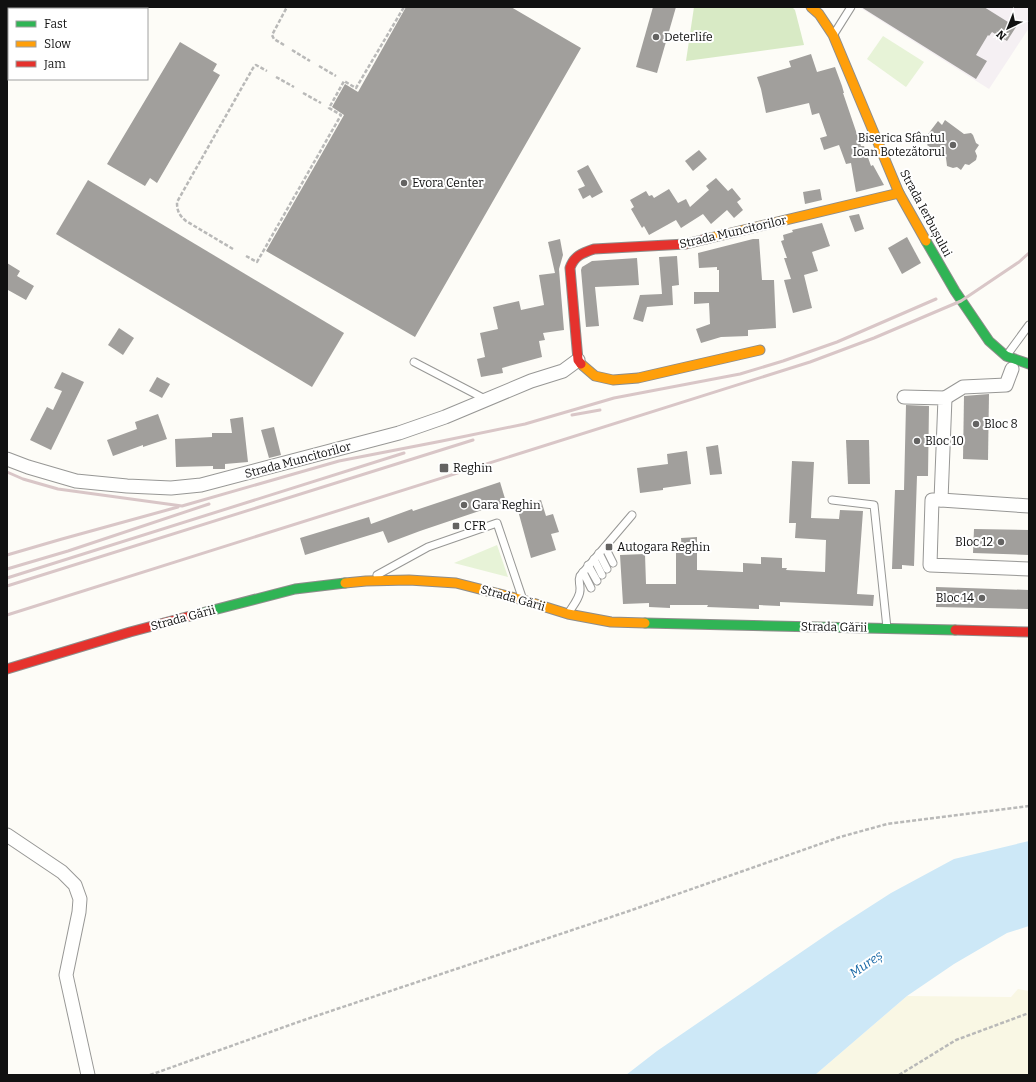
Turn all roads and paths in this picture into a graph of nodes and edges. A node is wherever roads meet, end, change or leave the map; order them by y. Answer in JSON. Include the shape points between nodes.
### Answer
{"nodes":[{"id":1,"x":287,"y":7,"type":"edge"},
{"id":2,"x":404,"y":7,"type":"edge"},
{"id":3,"x":811,"y":7,"type":"edge"},
{"id":4,"x":851,"y":7,"type":"edge"},
{"id":5,"x":833,"y":35,"type":"junction"},
{"id":6,"x":284,"y":45,"type":"dead end"},
{"id":7,"x":292,"y":50,"type":"dead end"},
{"id":8,"x":310,"y":61,"type":"dead end"},
{"id":9,"x":319,"y":66,"type":"dead end"},
{"id":10,"x":267,"y":71,"type":"dead end"},
{"id":11,"x":276,"y":76,"type":"dead end"},
{"id":12,"x":336,"y":76,"type":"dead end"},
{"id":13,"x":294,"y":87,"type":"dead end"},
{"id":14,"x":303,"y":93,"type":"dead end"},
{"id":15,"x":321,"y":103,"type":"dead end"},
{"id":16,"x":899,"y":193,"type":"junction"},
{"id":17,"x":233,"y":249,"type":"dead end"},
{"id":18,"x":246,"y":256,"type":"dead end"},
{"id":19,"x":1029,"y":325,"type":"edge"},
{"id":20,"x":760,"y":350,"type":"dead end"},
{"id":21,"x":1006,"y":356,"type":"junction"},
{"id":22,"x":578,"y":360,"type":"junction"},
{"id":23,"x":414,"y":362,"type":"dead end"},
{"id":24,"x":1029,"y":364,"type":"edge"},
{"id":25,"x":1012,"y":368,"type":"dead end"},
{"id":26,"x":904,"y":397,"type":"dead end"},
{"id":27,"x":945,"y":398,"type":"junction"},
{"id":28,"x":485,"y":399,"type":"junction"},
{"id":29,"x":7,"y":459,"type":"edge"},
{"id":30,"x":832,"y":500,"type":"dead end"},
{"id":31,"x":941,"y":500,"type":"junction"},
{"id":32,"x":1029,"y":506,"type":"edge"},
{"id":33,"x":632,"y":515,"type":"dead end"},
{"id":34,"x":605,"y":547,"type":"junction"},
{"id":35,"x":599,"y":553,"type":"junction"},
{"id":36,"x":594,"y":559,"type":"junction"},
{"id":37,"x":613,"y":563,"type":"dead end"},
{"id":38,"x":588,"y":565,"type":"junction"},
{"id":39,"x":607,"y":569,"type":"dead end"},
{"id":40,"x":1029,"y":569,"type":"edge"},
{"id":41,"x":583,"y":572,"type":"junction"},
{"id":42,"x":602,"y":575,"type":"dead end"},
{"id":43,"x":366,"y":581,"type":"junction"},
{"id":44,"x":597,"y":582,"type":"dead end"},
{"id":45,"x":591,"y":588,"type":"dead end"},
{"id":46,"x":523,"y":600,"type":"junction"},
{"id":47,"x":568,"y":614,"type":"junction"},
{"id":48,"x":887,"y":629,"type":"junction"},
{"id":49,"x":1029,"y":632,"type":"edge"},
{"id":50,"x":7,"y":669,"type":"edge"},
{"id":51,"x":1029,"y":806,"type":"edge"},
{"id":52,"x":7,"y":835,"type":"edge"},
{"id":53,"x":1029,"y":1013,"type":"edge"},
{"id":54,"x":88,"y":1075,"type":"edge"},
{"id":55,"x":150,"y":1075,"type":"edge"},
{"id":56,"x":899,"y":1075,"type":"edge"}],
"edges":[{"from":1,"to":6,"type":"path","via":[[272,34],[274,39]]},
{"from":2,"to":18,"type":"path","via":[[356,88],[344,81],[329,108],[341,115],[256,262]]},
{"from":3,"to":5,"type":"main road","name":"Strada Ierbușului"},
{"from":4,"to":5,"type":"lane"},
{"from":5,"to":16,"type":"main road","name":"Strada Ierbușului"},
{"from":7,"to":8,"type":"path"},
{"from":9,"to":12,"type":"path"},
{"from":10,"to":17,"type":"path","via":[[256,65],[253,68],[177,202],[180,216]]},
{"from":11,"to":13,"type":"path"},
{"from":14,"to":15,"type":"path"},
{"from":16,"to":21,"type":"main road","name":"Strada Ierbușului","via":[[961,301],[988,341]]},
{"from":16,"to":22,"type":"main road","name":"Strada Muncitorilor","via":[[686,244],[594,249],[582,253],[573,260],[570,268]]},
{"from":19,"to":21,"type":"lane"},
{"from":20,"to":22,"type":"main road","via":[[638,378],[613,380],[594,376]]},
{"from":21,"to":24,"type":"main road","name":"Strada Ierbușului"},
{"from":22,"to":28,"type":"street","name":"Strada Muncitorilor","via":[[563,371]]},
{"from":23,"to":28,"type":"lane"},
{"from":25,"to":27,"type":"street","via":[[1006,385],[963,387]]},
{"from":26,"to":27,"type":"street"},
{"from":27,"to":31,"type":"street"},
{"from":28,"to":29,"type":"street","name":"Strada Muncitorilor","via":[[445,417],[399,433],[201,485],[171,488],[76,481]]},
{"from":30,"to":48,"type":"lane","via":[[874,506]]},
{"from":31,"to":32,"type":"street"},
{"from":31,"to":40,"type":"street","via":[[932,500],[930,565]]},
{"from":33,"to":34,"type":"lane"},
{"from":34,"to":35,"type":"lane"},
{"from":34,"to":37,"type":"lane"},
{"from":35,"to":36,"type":"lane"},
{"from":35,"to":39,"type":"lane"},
{"from":36,"to":38,"type":"lane"},
{"from":36,"to":42,"type":"lane"},
{"from":38,"to":41,"type":"lane"},
{"from":38,"to":44,"type":"lane"},
{"from":41,"to":45,"type":"lane"},
{"from":41,"to":47,"type":"lane","via":[[578,580],[580,592]]},
{"from":43,"to":46,"type":"main road","name":"Strada Gării","via":[[456,583]]},
{"from":43,"to":46,"type":"lane","via":[[428,547],[497,523]]},
{"from":43,"to":50,"type":"main road","name":"Strada Gării","via":[[295,589],[130,632]]},
{"from":46,"to":47,"type":"main road","name":"Strada Gării"},
{"from":47,"to":48,"type":"main road","name":"Strada Gării","via":[[611,622]]},
{"from":48,"to":49,"type":"main road","name":"Strada Gării"},
{"from":51,"to":55,"type":"path","via":[[887,824],[840,837]]},
{"from":52,"to":54,"type":"street","via":[[62,872],[74,884],[80,899],[66,975]]},
{"from":53,"to":56,"type":"path","via":[[956,1040]]}]}
